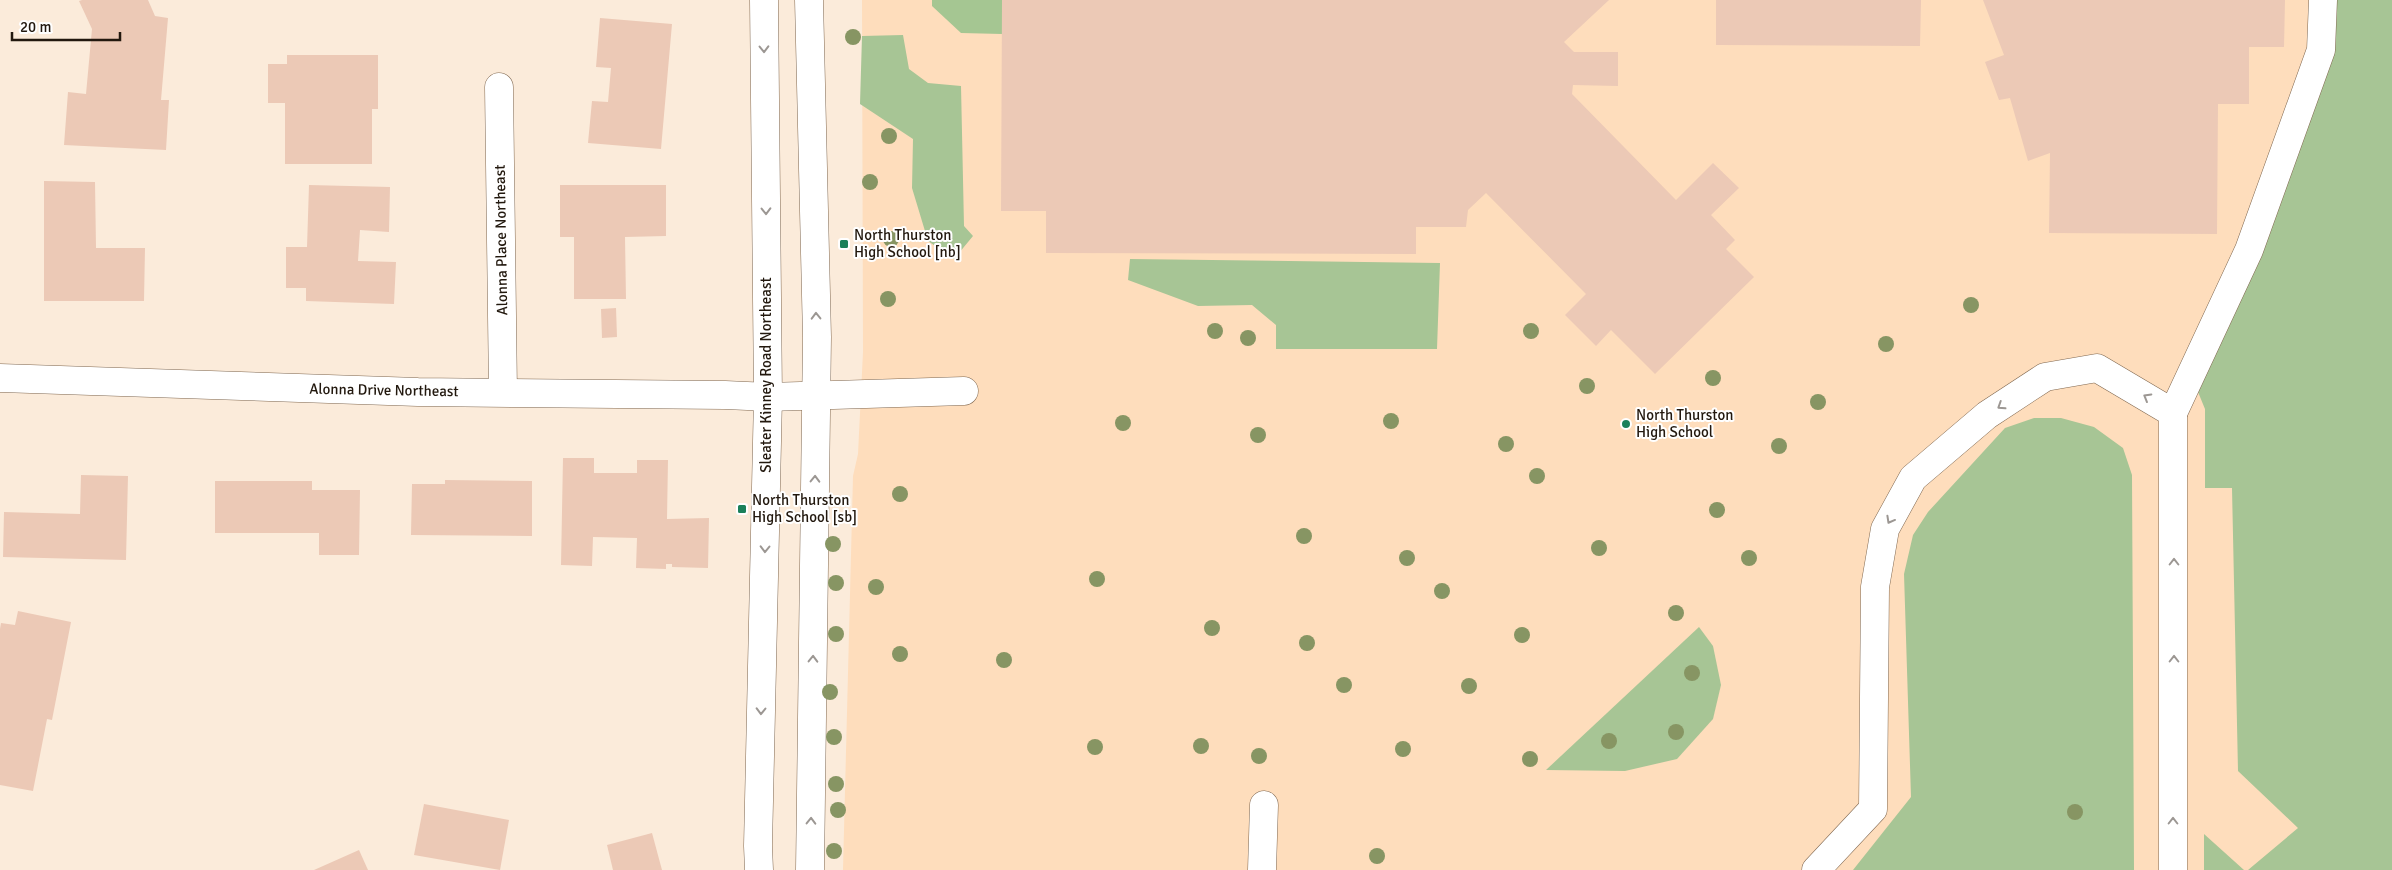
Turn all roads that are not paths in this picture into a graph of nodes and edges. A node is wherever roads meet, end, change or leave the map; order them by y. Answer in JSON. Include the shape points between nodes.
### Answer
{"nodes":[{"id":1,"x":764,"y":0,"type":"edge"},
{"id":2,"x":809,"y":0,"type":"edge"},
{"id":3,"x":2323,"y":0,"type":"edge"},
{"id":4,"x":500,"y":87,"type":"dead end"},
{"id":5,"x":0,"y":378,"type":"edge"},
{"id":6,"x":964,"y":391,"type":"dead end"},
{"id":7,"x":503,"y":392,"type":"junction"},
{"id":8,"x":816,"y":396,"type":"junction"},
{"id":9,"x":768,"y":397,"type":"junction"},
{"id":10,"x":2173,"y":413,"type":"junction"},
{"id":11,"x":1264,"y":805,"type":"dead end"},
{"id":12,"x":759,"y":870,"type":"edge"},
{"id":13,"x":810,"y":870,"type":"edge"},
{"id":14,"x":1262,"y":870,"type":"edge"},
{"id":15,"x":1816,"y":870,"type":"edge"},
{"id":16,"x":2173,"y":870,"type":"edge"}],
"edges":[{"from":1,"to":9,"type":"street","name":"Sleater Kinney Road Northeast","one_way":true},
{"from":8,"to":2,"type":"street","one_way":true},
{"from":3,"to":10,"type":"street","via":[[2321,50],[2249,250]]},
{"from":4,"to":7,"type":"street","name":"Alonna Place Northeast"},
{"from":5,"to":7,"type":"street","name":"Alonna Drive Northeast"},
{"from":6,"to":8,"type":"street","name":"Alonna Drive Northeast"},
{"from":7,"to":9,"type":"street","name":"Alonna Drive Northeast"},
{"from":8,"to":9,"type":"street","name":"Alonna Drive Northeast"},
{"from":13,"to":8,"type":"street","one_way":true},
{"from":9,"to":12,"type":"street","name":"Sleater Kinney Road Northeast","one_way":true},
{"from":10,"to":15,"type":"street","one_way":true,"via":[[2098,368],[2045,377],[1987,415],[1913,478],[1885,528],[1875,587],[1873,809]]},
{"from":16,"to":10,"type":"street","one_way":true},
{"from":11,"to":14,"type":"street"}]}
